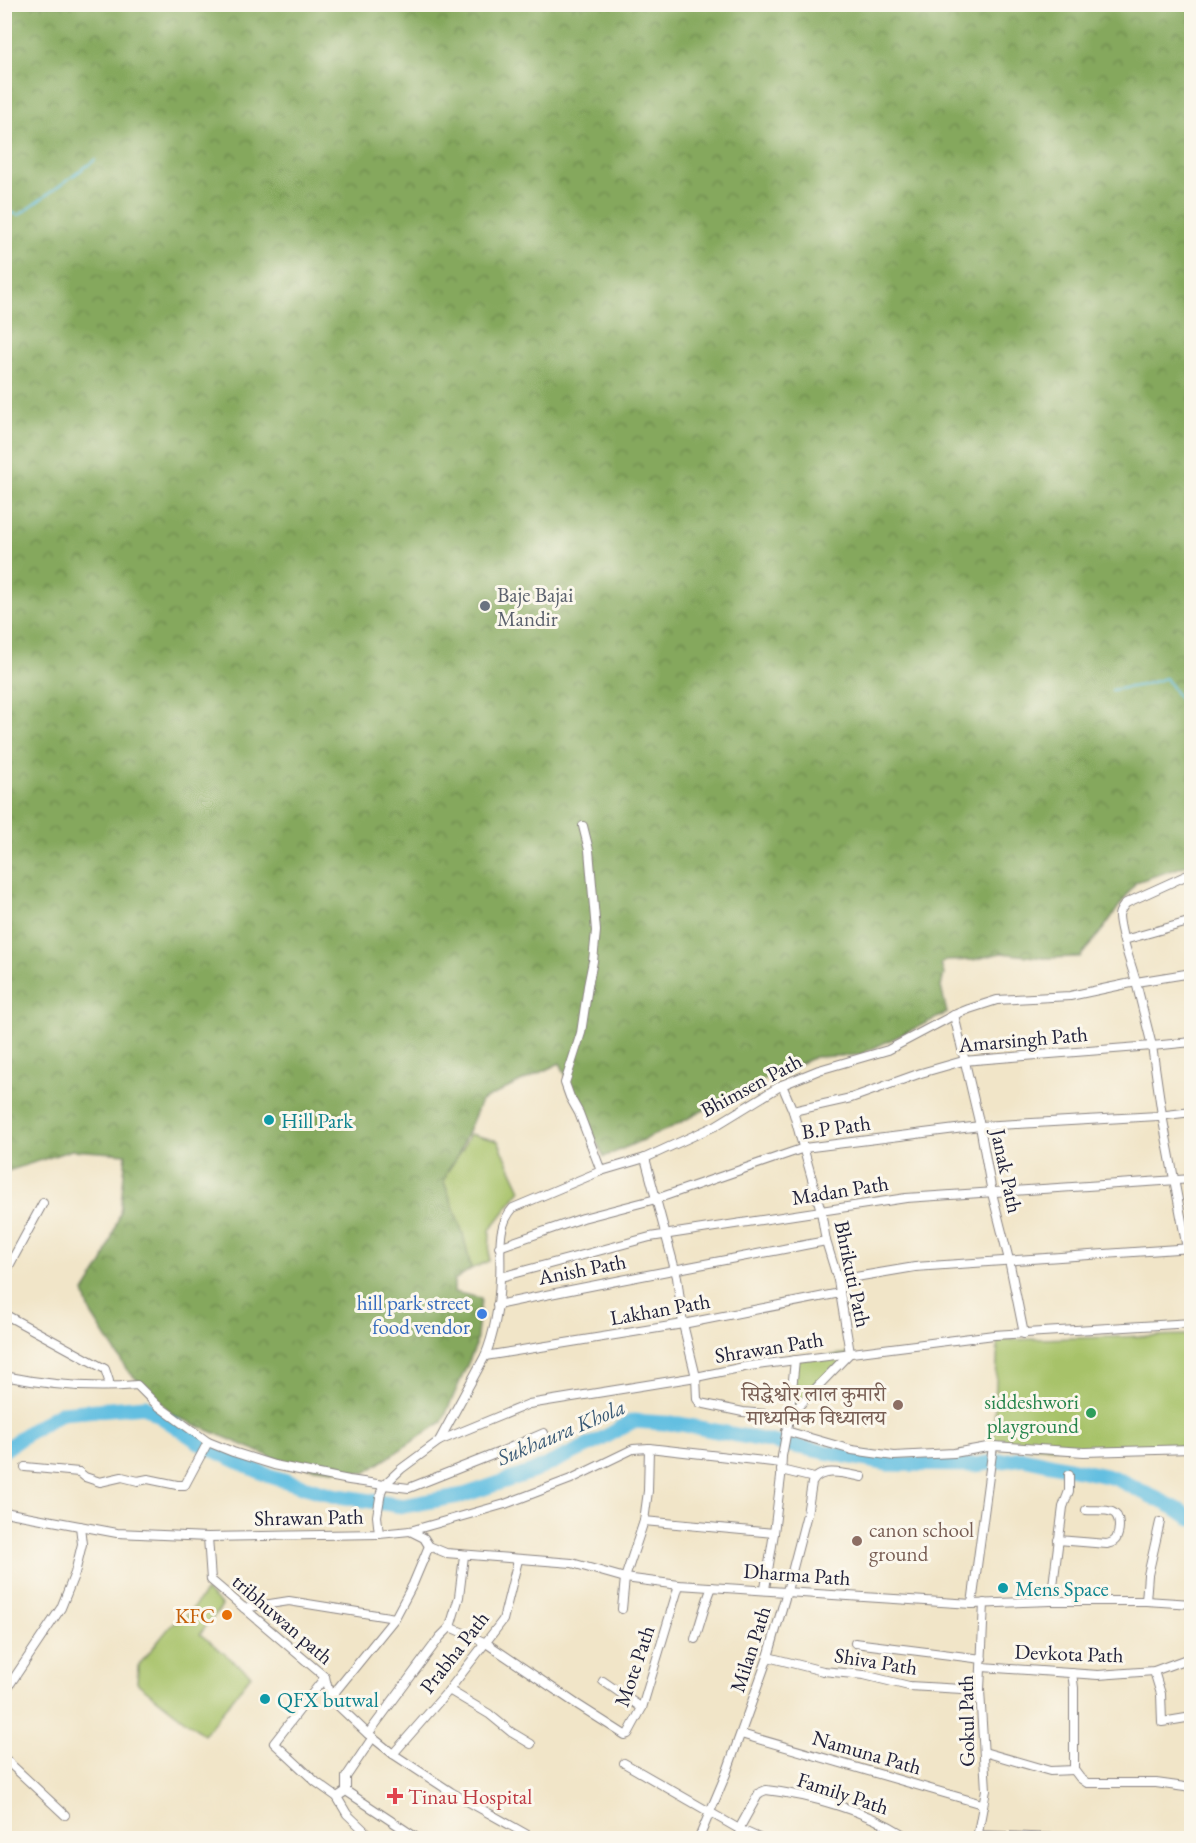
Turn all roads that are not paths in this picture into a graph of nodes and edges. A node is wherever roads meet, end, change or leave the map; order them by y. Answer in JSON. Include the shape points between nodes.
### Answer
{"nodes":[{"id":1,"x":583,"y":826,"type":"dead end"},
{"id":2,"x":1191,"y":873,"type":"edge"},
{"id":3,"x":1191,"y":921,"type":"edge"},
{"id":4,"x":1124,"y":940,"type":"junction"},
{"id":5,"x":1191,"y":973,"type":"edge"},
{"id":6,"x":1136,"y":982,"type":"junction"},
{"id":7,"x":954,"y":1015,"type":"junction"},
{"id":8,"x":1191,"y":1041,"type":"edge"},
{"id":9,"x":1152,"y":1046,"type":"junction"},
{"id":10,"x":963,"y":1061,"type":"junction"},
{"id":11,"x":782,"y":1085,"type":"junction"},
{"id":12,"x":794,"y":1111,"type":"junction"},
{"id":13,"x":1191,"y":1112,"type":"edge"},
{"id":14,"x":1162,"y":1116,"type":"junction"},
{"id":15,"x":980,"y":1126,"type":"junction"},
{"id":16,"x":804,"y":1148,"type":"junction"},
{"id":17,"x":645,"y":1158,"type":"junction"},
{"id":18,"x":601,"y":1171,"type":"junction"},
{"id":19,"x":1191,"y":1179,"type":"edge"},
{"id":20,"x":1175,"y":1181,"type":"junction"},
{"id":21,"x":992,"y":1193,"type":"junction"},
{"id":22,"x":656,"y":1199,"type":"junction"},
{"id":23,"x":43,"y":1203,"type":"dead end"},
{"id":24,"x":821,"y":1211,"type":"junction"},
{"id":25,"x":664,"y":1236,"type":"junction"},
{"id":26,"x":826,"y":1241,"type":"junction"},
{"id":27,"x":499,"y":1247,"type":"junction"},
{"id":28,"x":1189,"y":1249,"type":"edge"},
{"id":29,"x":8,"y":1259,"type":"edge"},
{"id":30,"x":1009,"y":1260,"type":"junction"},
{"id":31,"x":674,"y":1269,"type":"junction"},
{"id":32,"x":4,"y":1275,"type":"edge"},
{"id":33,"x":1191,"y":1275,"type":"edge"},
{"id":34,"x":501,"y":1277,"type":"junction"},
{"id":35,"x":838,"y":1280,"type":"junction"},
{"id":36,"x":840,"y":1293,"type":"junction"},
{"id":37,"x":497,"y":1305,"type":"junction"},
{"id":38,"x":4,"y":1314,"type":"edge"},
{"id":39,"x":1191,"y":1323,"type":"edge"},
{"id":40,"x":683,"y":1324,"type":"junction"},
{"id":41,"x":1024,"y":1334,"type":"junction"},
{"id":42,"x":850,"y":1353,"type":"junction"},
{"id":43,"x":485,"y":1356,"type":"junction"},
{"id":44,"x":795,"y":1360,"type":"junction"},
{"id":45,"x":4,"y":1376,"type":"edge"},
{"id":46,"x":696,"y":1377,"type":"junction"},
{"id":47,"x":107,"y":1386,"type":"junction"},
{"id":48,"x":789,"y":1416,"type":"junction"},
{"id":49,"x":786,"y":1431,"type":"junction"},
{"id":50,"x":544,"y":1433,"type":"dead end"},
{"id":51,"x":439,"y":1441,"type":"junction"},
{"id":52,"x":208,"y":1442,"type":"junction"},
{"id":53,"x":649,"y":1448,"type":"junction"},
{"id":54,"x":1191,"y":1449,"type":"edge"},
{"id":55,"x":993,"y":1450,"type":"junction"},
{"id":56,"x":781,"y":1463,"type":"junction"},
{"id":57,"x":25,"y":1467,"type":"dead end"},
{"id":58,"x":1069,"y":1475,"type":"dead end"},
{"id":59,"x":862,"y":1477,"type":"dead end"},
{"id":60,"x":814,"y":1478,"type":"junction"},
{"id":61,"x":383,"y":1489,"type":"junction"},
{"id":62,"x":1086,"y":1510,"type":"dead end"},
{"id":63,"x":4,"y":1512,"type":"edge"},
{"id":64,"x":644,"y":1521,"type":"junction"},
{"id":65,"x":1160,"y":1522,"type":"dead end"},
{"id":66,"x":80,"y":1526,"type":"junction"},
{"id":67,"x":410,"y":1531,"type":"junction"},
{"id":68,"x":774,"y":1533,"type":"junction"},
{"id":69,"x":379,"y":1534,"type":"junction"},
{"id":70,"x":208,"y":1538,"type":"junction"},
{"id":71,"x":1058,"y":1540,"type":"junction"},
{"id":72,"x":429,"y":1546,"type":"junction"},
{"id":73,"x":464,"y":1556,"type":"junction"},
{"id":74,"x":518,"y":1560,"type":"junction"},
{"id":75,"x":625,"y":1578,"type":"junction"},
{"id":76,"x":679,"y":1585,"type":"junction"},
{"id":77,"x":712,"y":1587,"type":"junction"},
{"id":78,"x":765,"y":1589,"type":"junction"},
{"id":79,"x":787,"y":1591,"type":"junction"},
{"id":80,"x":1051,"y":1601,"type":"junction"},
{"id":81,"x":1146,"y":1601,"type":"junction"},
{"id":82,"x":984,"y":1603,"type":"junction"},
{"id":83,"x":972,"y":1604,"type":"junction"},
{"id":84,"x":1191,"y":1604,"type":"edge"},
{"id":85,"x":244,"y":1608,"type":"junction"},
{"id":86,"x":622,"y":1609,"type":"dead end"},
{"id":87,"x":395,"y":1618,"type":"junction"},
{"id":88,"x":450,"y":1627,"type":"junction"},
{"id":89,"x":695,"y":1639,"type":"dead end"},
{"id":90,"x":486,"y":1643,"type":"junction"},
{"id":91,"x":855,"y":1643,"type":"dead end"},
{"id":92,"x":768,"y":1657,"type":"junction"},
{"id":93,"x":1191,"y":1657,"type":"edge"},
{"id":94,"x":982,"y":1663,"type":"junction"},
{"id":95,"x":1154,"y":1671,"type":"junction"},
{"id":96,"x":1072,"y":1673,"type":"junction"},
{"id":97,"x":325,"y":1677,"type":"junction"},
{"id":98,"x":603,"y":1681,"type":"dead end"},
{"id":99,"x":449,"y":1690,"type":"junction"},
{"id":100,"x":980,"y":1690,"type":"junction"},
{"id":101,"x":4,"y":1692,"type":"edge"},
{"id":102,"x":330,"y":1698,"type":"junction"},
{"id":103,"x":642,"y":1708,"type":"junction"},
{"id":104,"x":1191,"y":1717,"type":"edge"},
{"id":105,"x":741,"y":1734,"type":"junction"},
{"id":106,"x":370,"y":1736,"type":"junction"},
{"id":107,"x":531,"y":1744,"type":"dead end"},
{"id":108,"x":984,"y":1752,"type":"junction"},
{"id":109,"x":393,"y":1754,"type":"junction"},
{"id":110,"x":4,"y":1758,"type":"edge"},
{"id":111,"x":624,"y":1763,"type":"dead end"},
{"id":112,"x":1074,"y":1770,"type":"junction"},
{"id":113,"x":1191,"y":1788,"type":"edge"},
{"id":114,"x":346,"y":1791,"type":"junction"},
{"id":115,"x":337,"y":1797,"type":"junction"},
{"id":116,"x":982,"y":1804,"type":"junction"},
{"id":117,"x":711,"y":1812,"type":"junction"},
{"id":118,"x":65,"y":1815,"type":"dead end"},
{"id":119,"x":739,"y":1829,"type":"junction"},
{"id":120,"x":977,"y":1837,"type":"edge"},
{"id":121,"x":372,"y":1839,"type":"edge"},
{"id":122,"x":417,"y":1839,"type":"edge"},
{"id":123,"x":533,"y":1839,"type":"edge"},
{"id":124,"x":699,"y":1839,"type":"edge"},
{"id":125,"x":759,"y":1839,"type":"edge"},
{"id":126,"x":905,"y":1839,"type":"edge"},
{"id":127,"x":1058,"y":1839,"type":"edge"}],
"edges":[{"from":1,"to":18,"type":"street","via":[[589,850],[596,931],[594,961],[581,1033],[565,1083]]},
{"from":2,"to":4,"type":"street","via":[[1126,903],[1119,914]]},
{"from":3,"to":4,"type":"street"},
{"from":4,"to":6,"type":"street"},
{"from":5,"to":6,"type":"street","name":"Bhimsen Path"},
{"from":6,"to":7,"type":"street","name":"Bhimsen Path","via":[[1070,996],[997,1000]]},
{"from":6,"to":9,"type":"street"},
{"from":7,"to":10,"type":"street","name":"Janak Path"},
{"from":7,"to":11,"type":"street","name":"Bhimsen Path","via":[[888,1050]]},
{"from":8,"to":9,"type":"street","name":"Amarsingh Path"},
{"from":9,"to":10,"type":"street","name":"Amarsingh Path"},
{"from":9,"to":14,"type":"street"},
{"from":10,"to":12,"type":"street","name":"Amarsingh Path","via":[[851,1098]]},
{"from":10,"to":15,"type":"street","name":"Janak Path"},
{"from":11,"to":12,"type":"street","name":"Bhrikuti Path"},
{"from":11,"to":17,"type":"street","name":"Bhimsen Path","via":[[715,1126]]},
{"from":12,"to":16,"type":"street","name":"Bhrikuti Path"},
{"from":13,"to":14,"type":"street","name":"B.P Path"},
{"from":14,"to":15,"type":"street","name":"B.P Path"},
{"from":14,"to":20,"type":"street"},
{"from":15,"to":16,"type":"street","name":"B.P Path"},
{"from":15,"to":21,"type":"street","name":"Janak Path"},
{"from":16,"to":22,"type":"street","name":"B.P Path"},
{"from":16,"to":24,"type":"street","name":"Bhrikuti Path"},
{"from":17,"to":18,"type":"street","name":"Bhimsen Path"},
{"from":17,"to":22,"type":"street"},
{"from":18,"to":27,"type":"street","name":"Bhimsen Path","via":[[513,1208],[507,1215]]},
{"from":19,"to":20,"type":"street","name":"Madan Path"},
{"from":20,"to":21,"type":"street","name":"Madan Path"},
{"from":20,"to":28,"type":"street"},
{"from":21,"to":24,"type":"street","name":"Madan Path","via":[[906,1198]]},
{"from":21,"to":30,"type":"street","name":"Janak Path"},
{"from":22,"to":25,"type":"street"},
{"from":22,"to":27,"type":"street","name":"B.P Path"},
{"from":23,"to":29,"type":"street"},
{"from":24,"to":25,"type":"street","name":"Madan Path"},
{"from":24,"to":26,"type":"street","name":"Bhrikuti Path"},
{"from":25,"to":31,"type":"street"},
{"from":25,"to":34,"type":"street","name":"Madan Path"},
{"from":26,"to":31,"type":"street","name":"Anish Path"},
{"from":26,"to":35,"type":"street","name":"Bhrikuti Path"},
{"from":27,"to":34,"type":"street","name":"Bhimsen Path"},
{"from":28,"to":30,"type":"street"},
{"from":28,"to":33,"type":"street"},
{"from":29,"to":32,"type":"street"},
{"from":30,"to":35,"type":"street","via":[[915,1267]]},
{"from":30,"to":41,"type":"street","name":"Janak Path"},
{"from":31,"to":37,"type":"street","name":"Anish Path"},
{"from":31,"to":40,"type":"street"},
{"from":34,"to":37,"type":"street","name":"Bhimsen Path"},
{"from":35,"to":36,"type":"street","name":"Bhrikuti Path"},
{"from":36,"to":40,"type":"street","name":"Lakhan Path"},
{"from":36,"to":42,"type":"street","name":"Bhrikuti Path"},
{"from":37,"to":43,"type":"street","name":"Bhimsen Path"},
{"from":38,"to":47,"type":"street","via":[[105,1369]]},
{"from":39,"to":41,"type":"street","name":"Shrawan Path"},
{"from":40,"to":43,"type":"street","name":"Lakhan Path"},
{"from":40,"to":46,"type":"street"},
{"from":41,"to":42,"type":"street","name":"Shrawan Path"},
{"from":42,"to":44,"type":"street","name":"Shrawan Path"},
{"from":42,"to":48,"type":"street","name":"Bhrikuti Path"},
{"from":43,"to":51,"type":"street","name":"Bhimsen Path"},
{"from":44,"to":46,"type":"street","name":"Shrawan Path"},
{"from":44,"to":48,"type":"street"},
{"from":45,"to":47,"type":"street","via":[[43,1384]]},
{"from":46,"to":48,"type":"street","via":[[700,1403]]},
{"from":46,"to":51,"type":"street","name":"Shrawan Path","via":[[529,1404]]},
{"from":47,"to":52,"type":"street","via":[[137,1385]]},
{"from":48,"to":49,"type":"street"},
{"from":49,"to":55,"type":"street","via":[[894,1456]]},
{"from":49,"to":56,"type":"street"},
{"from":50,"to":61,"type":"street","via":[[409,1488]]},
{"from":51,"to":61,"type":"street","name":"Shrawan Path","via":[[400,1469]]},
{"from":52,"to":57,"type":"street","via":[[186,1485],[122,1477],[100,1482],[79,1472]]},
{"from":52,"to":61,"type":"street","via":[[274,1465]]},
{"from":53,"to":56,"type":"street","name":"Shrawan Path"},
{"from":53,"to":64,"type":"street"},
{"from":53,"to":67,"type":"street","name":"Shrawan Path","via":[[633,1449],[505,1504]]},
{"from":54,"to":55,"type":"street"},
{"from":55,"to":83,"type":"street"},
{"from":56,"to":60,"type":"street","name":"Shrawan Path"},
{"from":56,"to":68,"type":"street"},
{"from":58,"to":71,"type":"street"},
{"from":59,"to":60,"type":"street","via":[[838,1472]]},
{"from":60,"to":79,"type":"street","name":"Milan Path"},
{"from":61,"to":69,"type":"street","via":[[377,1516]]},
{"from":62,"to":71,"type":"street","via":[[1115,1514],[1119,1522],[1114,1542]]},
{"from":63,"to":66,"type":"street","name":"Shrawan Path"},
{"from":64,"to":68,"type":"street"},
{"from":64,"to":75,"type":"street"},
{"from":65,"to":81,"type":"street"},
{"from":66,"to":70,"type":"street","name":"Shrawan Path","via":[[117,1533]]},
{"from":66,"to":101,"type":"street","via":[[82,1544],[61,1608]]},
{"from":67,"to":69,"type":"street","name":"Shrawan Path"},
{"from":67,"to":72,"type":"street","name":"Dharma Path","via":[[424,1538]]},
{"from":68,"to":78,"type":"street"},
{"from":69,"to":70,"type":"street","name":"Shrawan Path"},
{"from":70,"to":85,"type":"street","name":"tribhuwan path","via":[[211,1580]]},
{"from":71,"to":80,"type":"street"},
{"from":72,"to":73,"type":"street","name":"Dharma Path"},
{"from":72,"to":87,"type":"street"},
{"from":73,"to":74,"type":"street","name":"Dharma Path"},
{"from":73,"to":88,"type":"street","via":[[459,1597]]},
{"from":74,"to":75,"type":"street","name":"Dharma Path","via":[[572,1563]]},
{"from":74,"to":90,"type":"street","name":"Prabha Path","via":[[503,1620]]},
{"from":75,"to":76,"type":"street","name":"Dharma Path"},
{"from":75,"to":86,"type":"street"},
{"from":76,"to":77,"type":"street","name":"Dharma Path"},
{"from":76,"to":103,"type":"street","name":"Mote Path"},
{"from":77,"to":78,"type":"street","name":"Dharma Path"},
{"from":77,"to":89,"type":"street"},
{"from":78,"to":79,"type":"street","name":"Dharma Path"},
{"from":79,"to":83,"type":"street","name":"Dharma Path"},
{"from":79,"to":92,"type":"street","name":"Milan Path"},
{"from":80,"to":81,"type":"street","name":"Dharma Path"},
{"from":80,"to":82,"type":"street","name":"Dharma Path"},
{"from":81,"to":84,"type":"street","name":"Dharma Path"},
{"from":82,"to":83,"type":"street","name":"Dharma Path"},
{"from":82,"to":94,"type":"street","name":"Gokul Path"},
{"from":85,"to":87,"type":"street","via":[[289,1601]]},
{"from":85,"to":97,"type":"street","name":"tribhuwan path"},
{"from":87,"to":102,"type":"street"},
{"from":88,"to":90,"type":"street"},
{"from":88,"to":106,"type":"street"},
{"from":90,"to":99,"type":"street","name":"Prabha Path"},
{"from":90,"to":103,"type":"street","name":"Mote Path","via":[[625,1735]]},
{"from":91,"to":94,"type":"street","name":"Devkota Path"},
{"from":92,"to":100,"type":"street","name":"Shiva Path","via":[[909,1686]]},
{"from":92,"to":105,"type":"street","name":"Milan Path"},
{"from":93,"to":95,"type":"street","name":"Devkota Path"},
{"from":94,"to":96,"type":"street","name":"Devkota Path"},
{"from":94,"to":100,"type":"street","name":"Gokul Path"},
{"from":95,"to":96,"type":"street","name":"Devkota Path"},
{"from":95,"to":104,"type":"street","name":"Devkota Path","via":[[1161,1694],[1162,1722]]},
{"from":96,"to":112,"type":"street"},
{"from":97,"to":102,"type":"street","name":"tribhuwan path"},
{"from":97,"to":115,"type":"street","via":[[274,1743]]},
{"from":98,"to":103,"type":"street"},
{"from":99,"to":107,"type":"street"},
{"from":99,"to":109,"type":"street","name":"Prabha Path"},
{"from":100,"to":108,"type":"street","name":"Gokul Path"},
{"from":102,"to":106,"type":"street","name":"tribhuwan path"},
{"from":105,"to":116,"type":"street","name":"Namuna Path"},
{"from":105,"to":117,"type":"street","name":"Milan Path"},
{"from":106,"to":109,"type":"street","name":"tribhuwan path"},
{"from":106,"to":114,"type":"street","via":[[346,1777]]},
{"from":108,"to":112,"type":"street","via":[[1050,1771]]},
{"from":108,"to":116,"type":"street","name":"Gokul Path","via":[[986,1790]]},
{"from":109,"to":123,"type":"street","name":"tribhuwan path"},
{"from":110,"to":118,"type":"street"},
{"from":111,"to":117,"type":"street"},
{"from":112,"to":113,"type":"street","via":[[1087,1783],[1156,1783]]},
{"from":114,"to":115,"type":"street"},
{"from":114,"to":122,"type":"street"},
{"from":115,"to":121,"type":"street","via":[[347,1814]]},
{"from":116,"to":120,"type":"street","name":"Gokul Path"},
{"from":117,"to":119,"type":"street"},
{"from":117,"to":124,"type":"street","name":"Milan Path"},
{"from":119,"to":125,"type":"street"},
{"from":119,"to":126,"type":"street","name":"Family Path","via":[[759,1793],[766,1790],[821,1801],[873,1818]]},
{"from":120,"to":127,"type":"street"}]}
